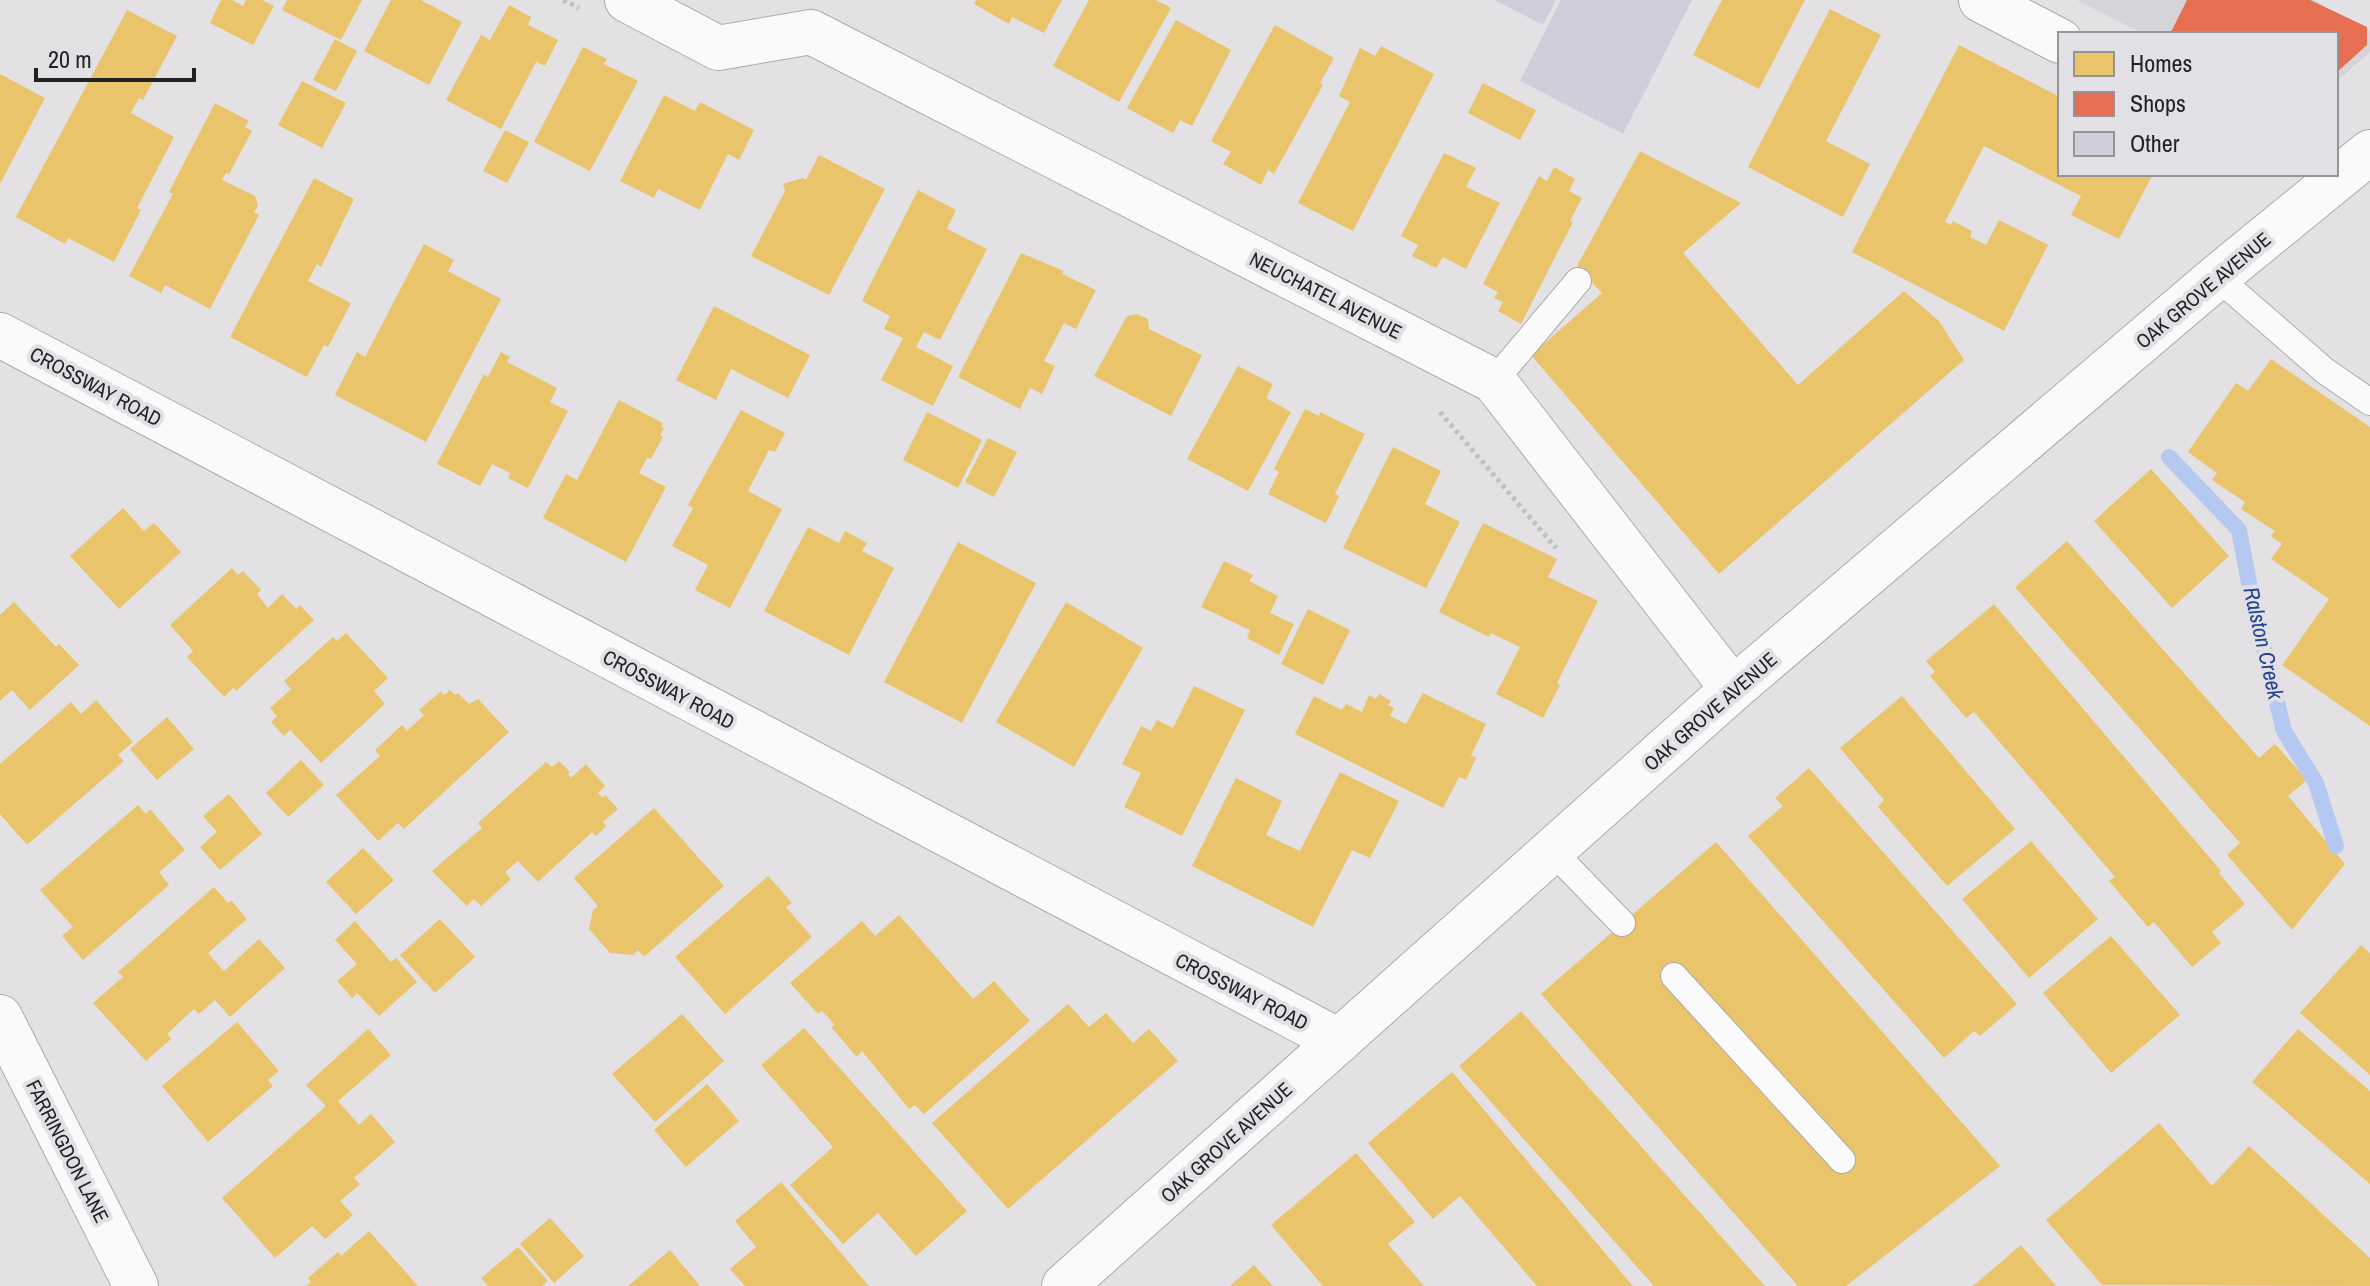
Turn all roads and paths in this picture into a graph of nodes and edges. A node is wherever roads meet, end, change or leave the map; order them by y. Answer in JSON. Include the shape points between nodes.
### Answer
{"nodes":[{"id":1,"x":563,"y":0,"type":"edge"},
{"id":2,"x":1981,"y":0,"type":"edge"},
{"id":3,"x":609,"y":7,"type":"edge"},
{"id":4,"x":818,"y":16,"type":"edge"},
{"id":5,"x":2058,"y":40,"type":"edge"},
{"id":6,"x":2370,"y":152,"type":"edge"},
{"id":7,"x":2338,"y":171,"type":"edge"},
{"id":8,"x":2324,"y":179,"type":"edge"},
{"id":9,"x":2217,"y":277,"type":"junction"},
{"id":10,"x":1578,"y":281,"type":"dead end"},
{"id":11,"x":0,"y":335,"type":"edge"},
{"id":12,"x":1494,"y":381,"type":"junction"},
{"id":13,"x":2370,"y":402,"type":"edge"},
{"id":14,"x":1428,"y":406,"type":"dead end"},
{"id":15,"x":1564,"y":558,"type":"dead end"},
{"id":16,"x":1733,"y":689,"type":"junction"},
{"id":17,"x":1552,"y":851,"type":"junction"},
{"id":18,"x":1622,"y":923,"type":"dead end"},
{"id":19,"x":1674,"y":976,"type":"dead end"},
{"id":20,"x":0,"y":1017,"type":"edge"},
{"id":21,"x":1339,"y":1041,"type":"junction"},
{"id":22,"x":1842,"y":1160,"type":"dead end"},
{"id":23,"x":136,"y":1286,"type":"edge"},
{"id":24,"x":1064,"y":1286,"type":"edge"}],
"edges":[{"from":1,"to":3,"type":"path"},
{"from":2,"to":5,"type":"street"},
{"from":3,"to":4,"type":"street","via":[[718,48]]},
{"from":4,"to":12,"type":"street","name":"NEUCHATEL AVENUE"},
{"from":6,"to":7,"type":"street","name":"OAK GROVE AVENUE"},
{"from":8,"to":9,"type":"street","name":"OAK GROVE AVENUE"},
{"from":9,"to":13,"type":"lane","via":[[2325,371]]},
{"from":9,"to":16,"type":"street","name":"OAK GROVE AVENUE"},
{"from":10,"to":12,"type":"lane"},
{"from":11,"to":21,"type":"street","name":"CROSSWAY ROAD"},
{"from":12,"to":16,"type":"street","name":"NEUCHATEL AVENUE"},
{"from":14,"to":15,"type":"path","via":[[1442,413]]},
{"from":16,"to":17,"type":"street","name":"OAK GROVE AVENUE"},
{"from":17,"to":18,"type":"lane"},
{"from":17,"to":21,"type":"street","name":"OAK GROVE AVENUE"},
{"from":19,"to":22,"type":"lane"},
{"from":20,"to":23,"type":"street","name":"FARRINGDON LANE"},
{"from":21,"to":24,"type":"street","name":"OAK GROVE AVENUE"}]}
